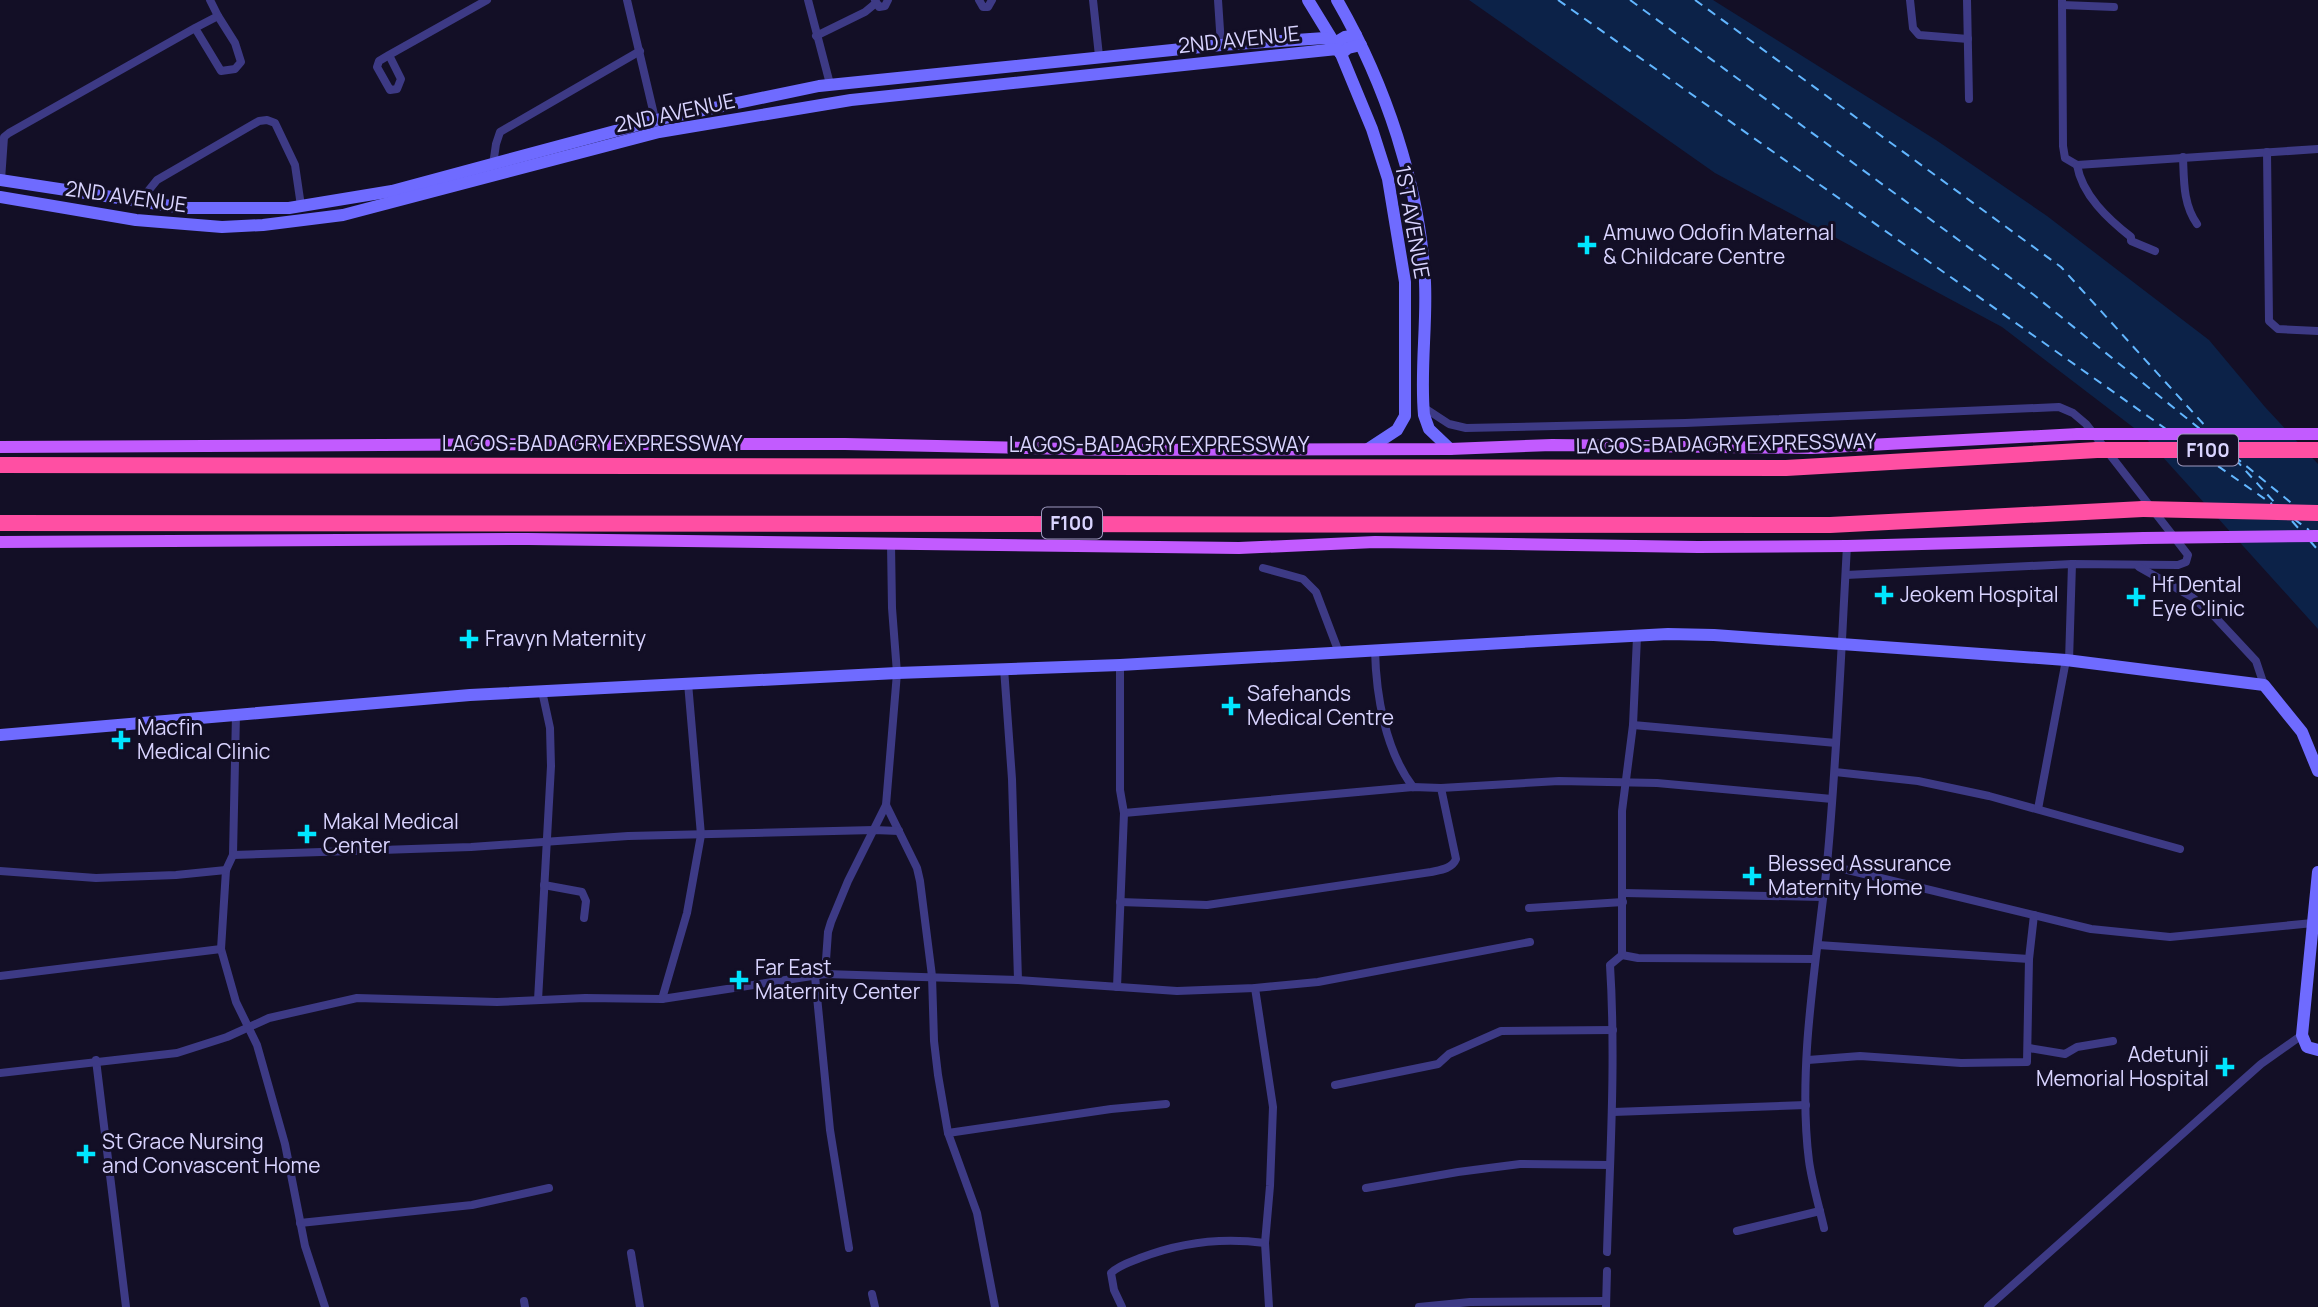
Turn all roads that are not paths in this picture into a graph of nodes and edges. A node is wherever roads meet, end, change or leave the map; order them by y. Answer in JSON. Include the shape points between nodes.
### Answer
{"nodes":[{"id":1,"x":210,"y":0,"type":"edge"},
{"id":2,"x":487,"y":0,"type":"edge"},
{"id":3,"x":627,"y":0,"type":"edge"},
{"id":4,"x":808,"y":0,"type":"edge"},
{"id":5,"x":888,"y":0,"type":"edge"},
{"id":6,"x":979,"y":0,"type":"edge"},
{"id":7,"x":992,"y":0,"type":"edge"},
{"id":8,"x":1093,"y":0,"type":"edge"},
{"id":9,"x":1218,"y":0,"type":"edge"},
{"id":10,"x":1336,"y":0,"type":"edge"},
{"id":11,"x":1910,"y":0,"type":"edge"},
{"id":12,"x":1967,"y":0,"type":"edge"},
{"id":13,"x":875,"y":1,"type":"edge"},
{"id":14,"x":2062,"y":2,"type":"edge"},
{"id":15,"x":1310,"y":4,"type":"edge"},
{"id":16,"x":2114,"y":7,"type":"dead end"},
{"id":17,"x":218,"y":16,"type":"junction"},
{"id":18,"x":195,"y":28,"type":"junction"},
{"id":19,"x":816,"y":36,"type":"junction"},
{"id":20,"x":1306,"y":39,"type":"junction"},
{"id":21,"x":1968,"y":39,"type":"junction"},
{"id":22,"x":1359,"y":40,"type":"junction"},
{"id":23,"x":1221,"y":45,"type":"junction"},
{"id":24,"x":1338,"y":48,"type":"junction"},
{"id":25,"x":639,"y":51,"type":"junction"},
{"id":26,"x":389,"y":55,"type":"dead end"},
{"id":27,"x":1099,"y":56,"type":"junction"},
{"id":28,"x":830,"y":84,"type":"junction"},
{"id":29,"x":1969,"y":99,"type":"dead end"},
{"id":30,"x":657,"y":126,"type":"junction"},
{"id":31,"x":2318,"y":149,"type":"edge"},
{"id":32,"x":2267,"y":152,"type":"junction"},
{"id":33,"x":2183,"y":157,"type":"junction"},
{"id":34,"x":493,"y":165,"type":"junction"},
{"id":35,"x":2077,"y":165,"type":"junction"},
{"id":36,"x":1,"y":180,"type":"edge"},
{"id":37,"x":0,"y":197,"type":"edge"},
{"id":38,"x":140,"y":201,"type":"junction"},
{"id":39,"x":301,"y":206,"type":"junction"},
{"id":40,"x":2197,"y":224,"type":"dead end"},
{"id":41,"x":2155,"y":251,"type":"dead end"},
{"id":42,"x":2318,"y":331,"type":"edge"},
{"id":43,"x":1423,"y":407,"type":"junction"},
{"id":44,"x":2318,"y":434,"type":"edge"},
{"id":45,"x":0,"y":447,"type":"edge"},
{"id":46,"x":1368,"y":449,"type":"junction"},
{"id":47,"x":1450,"y":449,"type":"junction"},
{"id":48,"x":2318,"y":450,"type":"edge"},
{"id":49,"x":0,"y":465,"type":"edge"},
{"id":50,"x":2318,"y":513,"type":"edge"},
{"id":51,"x":0,"y":523,"type":"edge"},
{"id":52,"x":2318,"y":536,"type":"edge"},
{"id":53,"x":0,"y":542,"type":"edge"},
{"id":54,"x":891,"y":544,"type":"junction"},
{"id":55,"x":1847,"y":546,"type":"junction"},
{"id":56,"x":2072,"y":564,"type":"junction"},
{"id":57,"x":2136,"y":566,"type":"junction"},
{"id":58,"x":1263,"y":568,"type":"dead end"},
{"id":59,"x":1846,"y":575,"type":"junction"},
{"id":60,"x":1637,"y":636,"type":"junction"},
{"id":61,"x":1841,"y":644,"type":"junction"},
{"id":62,"x":1338,"y":650,"type":"junction"},
{"id":63,"x":1375,"y":650,"type":"junction"},
{"id":64,"x":2068,"y":660,"type":"junction"},
{"id":65,"x":1119,"y":665,"type":"junction"},
{"id":66,"x":1004,"y":668,"type":"junction"},
{"id":67,"x":897,"y":673,"type":"junction"},
{"id":68,"x":688,"y":683,"type":"junction"},
{"id":69,"x":2264,"y":685,"type":"junction"},
{"id":70,"x":542,"y":691,"type":"junction"},
{"id":71,"x":236,"y":714,"type":"junction"},
{"id":72,"x":1633,"y":725,"type":"junction"},
{"id":73,"x":0,"y":735,"type":"edge"},
{"id":74,"x":1836,"y":743,"type":"junction"},
{"id":75,"x":2318,"y":771,"type":"edge"},
{"id":76,"x":1835,"y":772,"type":"junction"},
{"id":77,"x":1624,"y":784,"type":"junction"},
{"id":78,"x":1413,"y":787,"type":"junction"},
{"id":79,"x":1441,"y":788,"type":"junction"},
{"id":80,"x":1832,"y":799,"type":"junction"},
{"id":81,"x":887,"y":805,"type":"junction"},
{"id":82,"x":2038,"y":809,"type":"junction"},
{"id":83,"x":1124,"y":813,"type":"junction"},
{"id":84,"x":874,"y":830,"type":"junction"},
{"id":85,"x":899,"y":831,"type":"junction"},
{"id":86,"x":701,"y":835,"type":"junction"},
{"id":87,"x":547,"y":841,"type":"junction"},
{"id":88,"x":2180,"y":849,"type":"dead end"},
{"id":89,"x":233,"y":855,"type":"junction"},
{"id":90,"x":1827,"y":865,"type":"junction"},
{"id":91,"x":226,"y":870,"type":"junction"},
{"id":92,"x":0,"y":871,"type":"edge"},
{"id":93,"x":2318,"y":872,"type":"edge"},
{"id":94,"x":544,"y":885,"type":"junction"},
{"id":95,"x":1623,"y":897,"type":"junction"},
{"id":96,"x":1823,"y":897,"type":"junction"},
{"id":97,"x":1120,"y":902,"type":"junction"},
{"id":98,"x":1529,"y":908,"type":"dead end"},
{"id":99,"x":2034,"y":915,"type":"junction"},
{"id":100,"x":584,"y":918,"type":"dead end"},
{"id":101,"x":2313,"y":923,"type":"junction"},
{"id":102,"x":1530,"y":942,"type":"dead end"},
{"id":103,"x":1818,"y":945,"type":"junction"},
{"id":104,"x":221,"y":949,"type":"junction"},
{"id":105,"x":1622,"y":955,"type":"junction"},
{"id":106,"x":1815,"y":959,"type":"junction"},
{"id":107,"x":2029,"y":959,"type":"junction"},
{"id":108,"x":825,"y":974,"type":"junction"},
{"id":109,"x":0,"y":976,"type":"edge"},
{"id":110,"x":815,"y":976,"type":"junction"},
{"id":111,"x":932,"y":976,"type":"junction"},
{"id":112,"x":1018,"y":980,"type":"junction"},
{"id":113,"x":1117,"y":987,"type":"junction"},
{"id":114,"x":1255,"y":988,"type":"junction"},
{"id":115,"x":662,"y":999,"type":"junction"},
{"id":116,"x":538,"y":1000,"type":"junction"},
{"id":117,"x":250,"y":1028,"type":"junction"},
{"id":118,"x":1613,"y":1030,"type":"junction"},
{"id":119,"x":2302,"y":1035,"type":"junction"},
{"id":120,"x":2113,"y":1041,"type":"dead end"},
{"id":121,"x":2029,"y":1048,"type":"junction"},
{"id":122,"x":2318,"y":1050,"type":"edge"},
{"id":123,"x":96,"y":1060,"type":"junction"},
{"id":124,"x":1808,"y":1060,"type":"junction"},
{"id":125,"x":0,"y":1073,"type":"edge"},
{"id":126,"x":1335,"y":1085,"type":"dead end"},
{"id":127,"x":1166,"y":1104,"type":"dead end"},
{"id":128,"x":1806,"y":1105,"type":"junction"},
{"id":129,"x":1613,"y":1112,"type":"junction"},
{"id":130,"x":948,"y":1133,"type":"junction"},
{"id":131,"x":1610,"y":1165,"type":"junction"},
{"id":132,"x":549,"y":1188,"type":"dead end"},
{"id":133,"x":1366,"y":1188,"type":"dead end"},
{"id":134,"x":1820,"y":1211,"type":"junction"},
{"id":135,"x":300,"y":1223,"type":"junction"},
{"id":136,"x":1824,"y":1228,"type":"dead end"},
{"id":137,"x":1737,"y":1231,"type":"dead end"},
{"id":138,"x":1265,"y":1243,"type":"junction"},
{"id":139,"x":849,"y":1248,"type":"dead end"},
{"id":140,"x":1607,"y":1252,"type":"dead end"},
{"id":141,"x":631,"y":1253,"type":"dead end"},
{"id":142,"x":1607,"y":1271,"type":"dead end"},
{"id":143,"x":872,"y":1294,"type":"dead end"},
{"id":144,"x":1606,"y":1304,"type":"edge"},
{"id":145,"x":126,"y":1307,"type":"edge"},
{"id":146,"x":325,"y":1307,"type":"edge"},
{"id":147,"x":640,"y":1307,"type":"edge"},
{"id":148,"x":875,"y":1307,"type":"edge"},
{"id":149,"x":995,"y":1307,"type":"edge"},
{"id":150,"x":1122,"y":1307,"type":"edge"},
{"id":151,"x":1269,"y":1307,"type":"edge"},
{"id":152,"x":1419,"y":1307,"type":"edge"},
{"id":153,"x":1988,"y":1307,"type":"edge"}],
"edges":[{"from":1,"to":17,"type":"street"},
{"from":2,"to":26,"type":"street"},
{"from":3,"to":25,"type":"street"},
{"from":4,"to":19,"type":"street"},
{"from":5,"to":13,"type":"street","via":[[879,7]]},
{"from":6,"to":7,"type":"street","via":[[983,7]]},
{"from":8,"to":27,"type":"street"},
{"from":9,"to":23,"type":"street"},
{"from":10,"to":22,"type":"main road","name":"1ST AVENUE"},
{"from":11,"to":21,"type":"street","via":[[1913,28],[1919,36]]},
{"from":12,"to":21,"type":"street"},
{"from":13,"to":19,"type":"street","via":[[865,12]]},
{"from":14,"to":16,"type":"street"},
{"from":14,"to":35,"type":"street","via":[[2063,146],[2065,158]]},
{"from":15,"to":20,"type":"main road","via":[[1317,19]]},
{"from":15,"to":24,"type":"main road","name":"1ST AVENUE"},
{"from":17,"to":18,"type":"street"},
{"from":17,"to":18,"type":"street","via":[[240,55],[235,69],[221,71]]},
{"from":18,"to":36,"type":"street","via":[[4,137]]},
{"from":19,"to":28,"type":"street"},
{"from":20,"to":23,"type":"main road","name":"2ND AVENUE"},
{"from":20,"to":24,"type":"main road","name":"2ND AVENUE","via":[[1325,38]]},
{"from":21,"to":29,"type":"street"},
{"from":22,"to":24,"type":"main road","name":"2ND AVENUE","via":[[1348,48]]},
{"from":22,"to":43,"type":"main road","name":"1ST AVENUE","via":[[1406,163],[1413,198],[1425,285]]},
{"from":23,"to":27,"type":"main road","name":"2ND AVENUE"},
{"from":24,"to":30,"type":"main road","name":"2ND AVENUE","via":[[903,93]]},
{"from":24,"to":46,"type":"main road","name":"1ST AVENUE","via":[[1373,129],[1388,179],[1405,282],[1405,416],[1397,430]]},
{"from":25,"to":30,"type":"street"},
{"from":25,"to":34,"type":"street","via":[[500,132]]},
{"from":27,"to":28,"type":"main road","name":"2ND AVENUE"},
{"from":28,"to":30,"type":"main road","name":"2ND AVENUE"},
{"from":30,"to":34,"type":"main road","name":"2ND AVENUE"},
{"from":30,"to":37,"type":"main road","name":"2ND AVENUE","via":[[343,215],[263,225],[136,220]]},
{"from":31,"to":32,"type":"street"},
{"from":32,"to":33,"type":"street"},
{"from":32,"to":42,"type":"street","via":[[2269,321],[2278,329]]},
{"from":33,"to":35,"type":"street"},
{"from":33,"to":40,"type":"street","via":[[2185,197]]},
{"from":34,"to":39,"type":"main road","name":"2ND AVENUE","via":[[392,191]]},
{"from":35,"to":41,"type":"street","via":[[2080,181],[2113,223],[2131,241]]},
{"from":36,"to":38,"type":"main road","name":"2ND AVENUE"},
{"from":38,"to":39,"type":"main road","name":"2ND AVENUE","via":[[184,208]]},
{"from":38,"to":39,"type":"street","via":[[157,180],[267,120],[275,123],[295,164]]},
{"from":43,"to":47,"type":"main road","name":"1ST AVENUE","via":[[1429,429]]},
{"from":43,"to":57,"type":"street","via":[[1449,424],[1466,428],[2059,407],[2086,424],[2188,555],[2186,562],[2178,565]]},
{"from":44,"to":47,"type":"main road","name":"LAGOS-BADAGRY EXPRESSWAY","bridge":true,"via":[[2078,434],[1812,448],[1552,445]]},
{"from":45,"to":46,"type":"main road","name":"LAGOS-BADAGRY EXPRESSWAY","via":[[791,444]]},
{"from":46,"to":47,"type":"main road","name":"LAGOS-BADAGRY EXPRESSWAY"},
{"from":48,"to":49,"type":"highway","name":"LAGOS-BADAGRY EXPRESSWAY","number":"F100","bridge":true,"via":[[2097,450],[1786,468]]},
{"from":50,"to":51,"type":"highway","number":"F100","bridge":true,"via":[[2143,509],[1830,525]]},
{"from":52,"to":55,"type":"main road","bridge":true},
{"from":53,"to":54,"type":"main road"},
{"from":54,"to":55,"type":"main road"},
{"from":54,"to":67,"type":"street"},
{"from":55,"to":59,"type":"street"},
{"from":56,"to":57,"type":"street"},
{"from":56,"to":59,"type":"street"},
{"from":56,"to":64,"type":"street"},
{"from":57,"to":69,"type":"street","via":[[2166,580],[2215,617],[2256,661]]},
{"from":58,"to":62,"type":"street","via":[[1303,579],[1316,592]]},
{"from":59,"to":61,"type":"street"},
{"from":60,"to":61,"type":"main road","via":[[1714,635]]},
{"from":60,"to":63,"type":"main road"},
{"from":60,"to":72,"type":"street"},
{"from":61,"to":64,"type":"main road"},
{"from":61,"to":74,"type":"street"},
{"from":62,"to":63,"type":"main road"},
{"from":62,"to":65,"type":"main road"},
{"from":63,"to":78,"type":"street","via":[[1387,730]]},
{"from":64,"to":69,"type":"main road"},
{"from":64,"to":82,"type":"street"},
{"from":65,"to":66,"type":"main road"},
{"from":65,"to":83,"type":"street"},
{"from":66,"to":67,"type":"main road"},
{"from":66,"to":112,"type":"street"},
{"from":67,"to":68,"type":"main road"},
{"from":67,"to":81,"type":"street"},
{"from":68,"to":70,"type":"main road"},
{"from":68,"to":86,"type":"street"},
{"from":69,"to":75,"type":"main road","via":[[2298,725]]},
{"from":70,"to":71,"type":"main road"},
{"from":70,"to":87,"type":"street","via":[[550,728]]},
{"from":71,"to":73,"type":"main road"},
{"from":71,"to":89,"type":"street"},
{"from":72,"to":74,"type":"street"},
{"from":72,"to":77,"type":"street"},
{"from":74,"to":76,"type":"street"},
{"from":76,"to":80,"type":"street"},
{"from":76,"to":82,"type":"street","via":[[1918,781]]},
{"from":77,"to":79,"type":"street","via":[[1559,781]]},
{"from":77,"to":80,"type":"street"},
{"from":77,"to":95,"type":"street"},
{"from":78,"to":79,"type":"street"},
{"from":78,"to":83,"type":"street"},
{"from":79,"to":97,"type":"street","via":[[1455,859],[1448,868],[1207,905]]},
{"from":80,"to":90,"type":"street"},
{"from":81,"to":84,"type":"street"},
{"from":81,"to":85,"type":"street"},
{"from":82,"to":88,"type":"street"},
{"from":83,"to":97,"type":"street"},
{"from":84,"to":85,"type":"street"},
{"from":84,"to":86,"type":"street"},
{"from":84,"to":108,"type":"street","via":[[831,922]]},
{"from":85,"to":111,"type":"street","via":[[920,881]]},
{"from":86,"to":87,"type":"street"},
{"from":86,"to":115,"type":"street","via":[[687,913]]},
{"from":87,"to":89,"type":"street"},
{"from":87,"to":94,"type":"street"},
{"from":89,"to":91,"type":"street"},
{"from":90,"to":96,"type":"street"},
{"from":90,"to":99,"type":"street"},
{"from":91,"to":92,"type":"street","via":[[96,878]]},
{"from":91,"to":104,"type":"street"},
{"from":93,"to":101,"type":"main road"},
{"from":94,"to":100,"type":"street","via":[[582,892]]},
{"from":94,"to":116,"type":"street"},
{"from":95,"to":96,"type":"street"},
{"from":95,"to":98,"type":"street"},
{"from":95,"to":105,"type":"street"},
{"from":96,"to":103,"type":"street"},
{"from":97,"to":113,"type":"street"},
{"from":99,"to":101,"type":"street","via":[[2091,929],[2170,937]]},
{"from":99,"to":107,"type":"street"},
{"from":101,"to":119,"type":"main road"},
{"from":102,"to":114,"type":"street","via":[[1318,982]]},
{"from":103,"to":106,"type":"street"},
{"from":103,"to":107,"type":"street"},
{"from":104,"to":109,"type":"street"},
{"from":104,"to":117,"type":"street","via":[[236,1002]]},
{"from":105,"to":106,"type":"street"},
{"from":105,"to":118,"type":"street","via":[[1609,965]]},
{"from":106,"to":124,"type":"street"},
{"from":107,"to":121,"type":"street"},
{"from":108,"to":110,"type":"street"},
{"from":108,"to":111,"type":"street"},
{"from":110,"to":115,"type":"street"},
{"from":110,"to":139,"type":"street","via":[[830,1130]]},
{"from":111,"to":112,"type":"street"},
{"from":111,"to":130,"type":"street","via":[[934,1041]]},
{"from":112,"to":113,"type":"street"},
{"from":113,"to":114,"type":"street"},
{"from":114,"to":138,"type":"street","via":[[1273,1107]]},
{"from":115,"to":116,"type":"street"},
{"from":116,"to":117,"type":"street","via":[[357,998],[269,1018]]},
{"from":117,"to":123,"type":"street","via":[[177,1053]]},
{"from":117,"to":135,"type":"street","via":[[285,1144]]},
{"from":118,"to":126,"type":"street","via":[[1501,1031],[1449,1054],[1438,1064]]},
{"from":118,"to":129,"type":"street"},
{"from":119,"to":122,"type":"main road","via":[[2307,1047]]},
{"from":119,"to":153,"type":"street","via":[[2261,1064]]},
{"from":120,"to":121,"type":"street","via":[[2077,1047],[2065,1054]]},
{"from":121,"to":124,"type":"street","via":[[2028,1060],[2023,1062],[1860,1056]]},
{"from":123,"to":125,"type":"street"},
{"from":123,"to":145,"type":"street"},
{"from":124,"to":128,"type":"street"},
{"from":127,"to":130,"type":"street"},
{"from":128,"to":129,"type":"street"},
{"from":128,"to":134,"type":"street","via":[[1809,1161]]},
{"from":129,"to":131,"type":"street"},
{"from":130,"to":149,"type":"street","via":[[977,1213]]},
{"from":131,"to":133,"type":"street","via":[[1510,1165]]},
{"from":131,"to":140,"type":"street"},
{"from":132,"to":135,"type":"street","via":[[472,1205]]},
{"from":134,"to":136,"type":"street"},
{"from":134,"to":137,"type":"street"},
{"from":135,"to":146,"type":"street"},
{"from":138,"to":150,"type":"street","via":[[1192,1242],[1117,1267],[1111,1273]]},
{"from":138,"to":151,"type":"street"},
{"from":141,"to":147,"type":"street"},
{"from":142,"to":144,"type":"street"},
{"from":143,"to":148,"type":"street"},
{"from":144,"to":152,"type":"street","via":[[1470,1302]]}]}
